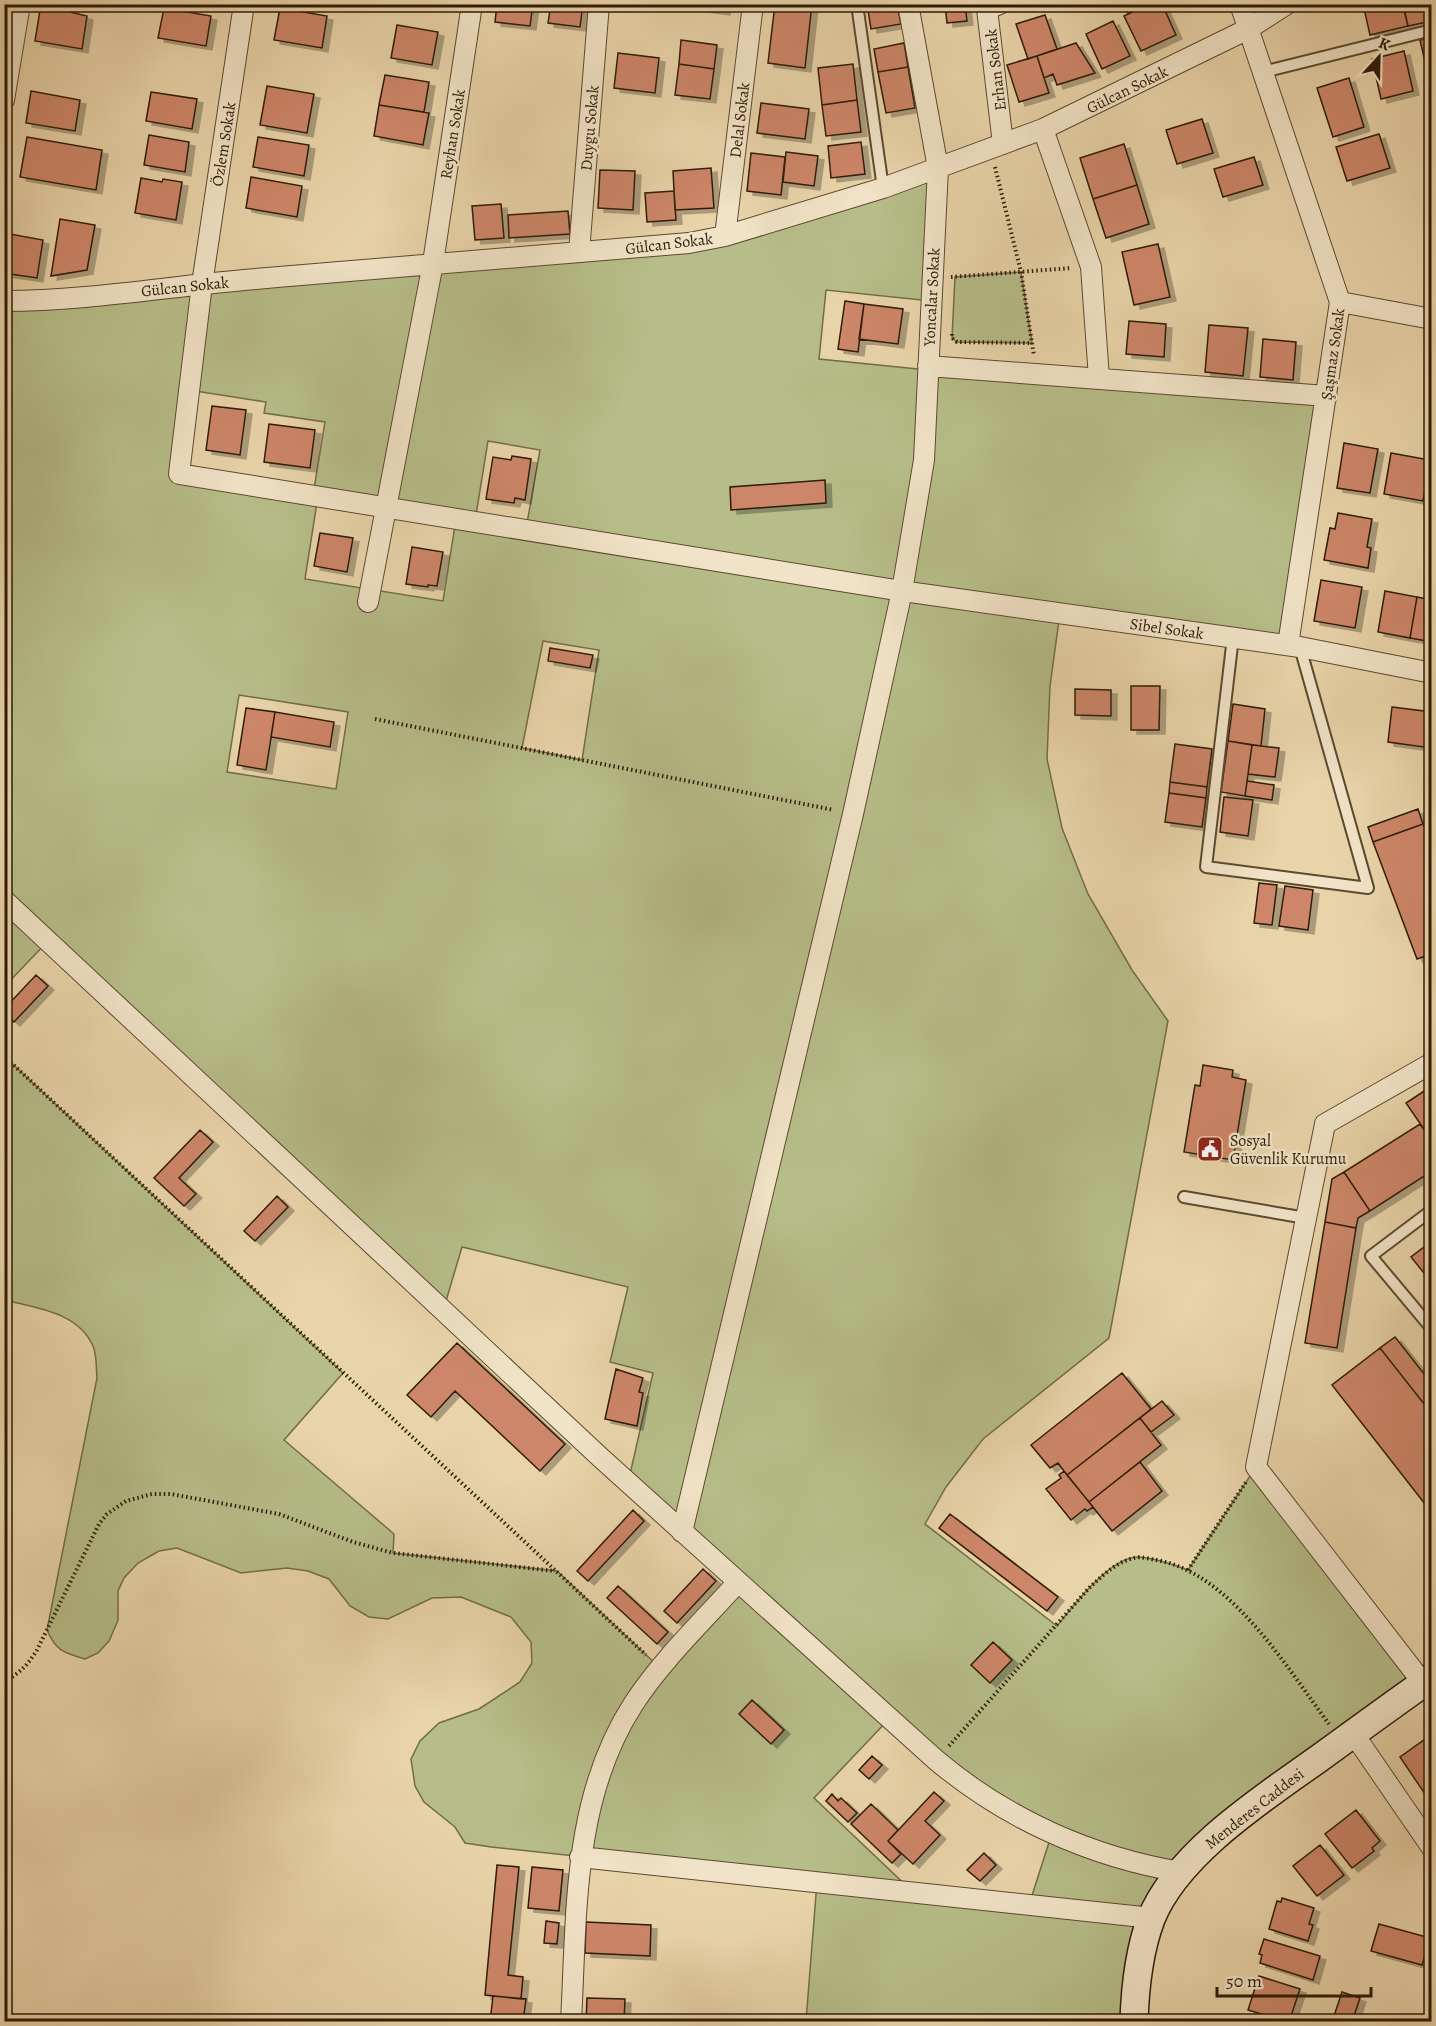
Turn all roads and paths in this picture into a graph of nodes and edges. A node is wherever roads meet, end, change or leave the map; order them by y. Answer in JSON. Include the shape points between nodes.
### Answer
{"nodes":[{"id":1,"x":20,"y":4,"type":"edge"},
{"id":2,"x":244,"y":4,"type":"edge"},
{"id":3,"x":472,"y":4,"type":"edge"},
{"id":4,"x":599,"y":4,"type":"edge"},
{"id":5,"x":753,"y":4,"type":"edge"},
{"id":6,"x":857,"y":4,"type":"edge"},
{"id":7,"x":908,"y":4,"type":"edge"},
{"id":8,"x":1000,"y":4,"type":"edge"},
{"id":9,"x":1240,"y":4,"type":"edge"},
{"id":10,"x":1287,"y":4,"type":"edge"},
{"id":11,"x":1248,"y":29,"type":"junction"},
{"id":12,"x":1431,"y":30,"type":"edge"},
{"id":13,"x":8,"y":51,"type":"edge"},
{"id":14,"x":1263,"y":72,"type":"junction"},
{"id":15,"x":4,"y":100,"type":"edge"},
{"id":16,"x":1043,"y":129,"type":"junction"},
{"id":17,"x":997,"y":146,"type":"junction"},
{"id":18,"x":938,"y":168,"type":"junction"},
{"id":19,"x":883,"y":188,"type":"junction"},
{"id":20,"x":725,"y":236,"type":"junction"},
{"id":21,"x":579,"y":252,"type":"junction"},
{"id":22,"x":433,"y":263,"type":"junction"},
{"id":23,"x":1091,"y":267,"type":"junction"},
{"id":24,"x":1021,"y":272,"type":"junction"},
{"id":25,"x":955,"y":277,"type":"junction"},
{"id":26,"x":932,"y":278,"type":"junction"},
{"id":27,"x":202,"y":284,"type":"junction"},
{"id":28,"x":954,"y":287,"type":"dead end"},
{"id":29,"x":4,"y":301,"type":"edge"},
{"id":30,"x":1340,"y":302,"type":"junction"},
{"id":31,"x":1431,"y":319,"type":"edge"},
{"id":32,"x":952,"y":327,"type":"dead end"},
{"id":33,"x":1032,"y":343,"type":"junction"},
{"id":34,"x":928,"y":366,"type":"junction"},
{"id":35,"x":1036,"y":374,"type":"junction"},
{"id":36,"x":1099,"y":378,"type":"junction"},
{"id":37,"x":1327,"y":396,"type":"junction"},
{"id":38,"x":386,"y":507,"type":"junction"},
{"id":39,"x":902,"y":591,"type":"junction"},
{"id":40,"x":368,"y":602,"type":"dead end"},
{"id":41,"x":1233,"y":637,"type":"junction"},
{"id":42,"x":1294,"y":646,"type":"junction"},
{"id":43,"x":1431,"y":673,"type":"edge"},
{"id":44,"x":375,"y":719,"type":"dead end"},
{"id":45,"x":853,"y":814,"type":"junction"},
{"id":46,"x":4,"y":900,"type":"edge"},
{"id":47,"x":4,"y":1056,"type":"edge"},
{"id":48,"x":1431,"y":1063,"type":"edge"},
{"id":49,"x":1184,"y":1197,"type":"dead end"},
{"id":50,"x":1431,"y":1210,"type":"edge"},
{"id":51,"x":1306,"y":1218,"type":"junction"},
{"id":52,"x":1431,"y":1329,"type":"edge"},
{"id":53,"x":1256,"y":1467,"type":"junction"},
{"id":54,"x":682,"y":1532,"type":"junction"},
{"id":55,"x":1188,"y":1570,"type":"junction"},
{"id":56,"x":557,"y":1571,"type":"junction"},
{"id":57,"x":738,"y":1582,"type":"junction"},
{"id":58,"x":660,"y":1668,"type":"junction"},
{"id":59,"x":1427,"y":1680,"type":"edge"},
{"id":60,"x":4,"y":1681,"type":"edge"},
{"id":61,"x":1348,"y":1737,"type":"junction"},
{"id":62,"x":936,"y":1760,"type":"junction"},
{"id":63,"x":1431,"y":1848,"type":"edge"},
{"id":64,"x":580,"y":1857,"type":"junction"},
{"id":65,"x":1181,"y":1872,"type":"junction"},
{"id":66,"x":1152,"y":1918,"type":"junction"},
{"id":67,"x":571,"y":2022,"type":"edge"},
{"id":68,"x":1134,"y":2022,"type":"edge"}],
"edges":[{"from":1,"to":13,"type":"street"},
{"from":2,"to":27,"type":"street","name":"Özlem Sokak"},
{"from":3,"to":22,"type":"street","name":"Reyhan Sokak"},
{"from":4,"to":21,"type":"street","name":"Duygu Sokak"},
{"from":5,"to":20,"type":"street","name":"Delal Sokak"},
{"from":6,"to":19,"type":"lane"},
{"from":7,"to":18,"type":"street","name":"Yoncalar Sokak"},
{"from":8,"to":17,"type":"street","name":"Erhan Sokak","via":[[987,9]]},
{"from":9,"to":11,"type":"street","name":"Şaşmaz Sokak"},
{"from":10,"to":11,"type":"street","name":"Gülcan Sokak"},
{"from":11,"to":14,"type":"street","name":"Şaşmaz Sokak"},
{"from":11,"to":16,"type":"street","name":"Gülcan Sokak"},
{"from":12,"to":14,"type":"lane"},
{"from":13,"to":15,"type":"street"},
{"from":14,"to":30,"type":"street","name":"Şaşmaz Sokak"},
{"from":16,"to":17,"type":"street","name":"Gülcan Sokak"},
{"from":16,"to":23,"type":"street"},
{"from":17,"to":18,"type":"street","name":"Gülcan Sokak"},
{"from":17,"to":24,"type":"path"},
{"from":18,"to":19,"type":"street","name":"Gülcan Sokak"},
{"from":18,"to":26,"type":"street","name":"Yoncalar Sokak"},
{"from":19,"to":20,"type":"street","name":"Gülcan Sokak"},
{"from":20,"to":21,"type":"street","name":"Gülcan Sokak"},
{"from":21,"to":22,"type":"street","name":"Gülcan Sokak"},
{"from":22,"to":27,"type":"street","name":"Gülcan Sokak"},
{"from":22,"to":38,"type":"street","name":"Reyhan Sokak"},
{"from":23,"to":24,"type":"path"},
{"from":23,"to":36,"type":"street"},
{"from":24,"to":25,"type":"path"},
{"from":24,"to":33,"type":"path"},
{"from":25,"to":26,"type":"path"},
{"from":25,"to":28,"type":"path"},
{"from":26,"to":34,"type":"street","name":"Yoncalar Sokak"},
{"from":27,"to":29,"type":"street","name":"Gülcan Sokak"},
{"from":27,"to":38,"type":"street","name":"Özlem Sokak","via":[[179,474]]},
{"from":30,"to":31,"type":"street"},
{"from":30,"to":37,"type":"street","name":"Şaşmaz Sokak"},
{"from":32,"to":33,"type":"path","via":[[952,338],[957,342]]},
{"from":33,"to":35,"type":"path"},
{"from":34,"to":35,"type":"street"},
{"from":34,"to":39,"type":"street","name":"Yoncalar Sokak","via":[[924,460]]},
{"from":35,"to":36,"type":"street"},
{"from":36,"to":37,"type":"street"},
{"from":37,"to":42,"type":"street","name":"Şaşmaz Sokak"},
{"from":38,"to":39,"type":"street","name":"Sibel Sokak"},
{"from":38,"to":40,"type":"street","name":"Reyhan Sokak"},
{"from":39,"to":41,"type":"street","name":"Sibel Sokak"},
{"from":39,"to":45,"type":"street","name":"Yoncalar Sokak"},
{"from":41,"to":42,"type":"street","name":"Sibel Sokak"},
{"from":41,"to":42,"type":"lane","via":[[1206,867],[1368,888]]},
{"from":42,"to":43,"type":"street","name":"Sibel Sokak"},
{"from":44,"to":45,"type":"path"},
{"from":45,"to":54,"type":"street","name":"Yoncalar Sokak"},
{"from":46,"to":54,"type":"street"},
{"from":47,"to":56,"type":"path"},
{"from":48,"to":51,"type":"street","via":[[1325,1124]]},
{"from":49,"to":51,"type":"lane"},
{"from":50,"to":52,"type":"lane","via":[[1371,1256]]},
{"from":51,"to":53,"type":"street"},
{"from":53,"to":55,"type":"path"},
{"from":53,"to":59,"type":"street"},
{"from":54,"to":57,"type":"street"},
{"from":55,"to":61,"type":"path","via":[[1217,1588],[1250,1619]]},
{"from":55,"to":62,"type":"path","via":[[1135,1557],[1111,1568]]},
{"from":56,"to":58,"type":"path"},
{"from":56,"to":60,"type":"path","via":[[393,1553],[263,1510],[171,1494],[139,1496],[116,1507],[99,1524],[37,1650],[29,1663]]},
{"from":57,"to":58,"type":"street"},
{"from":57,"to":62,"type":"street"},
{"from":58,"to":64,"type":"street","via":[[633,1704],[603,1763]]},
{"from":59,"to":61,"type":"street","name":"Menderes Caddesi"},
{"from":61,"to":63,"type":"street"},
{"from":61,"to":65,"type":"street","name":"Menderes Caddesi","via":[[1219,1833]]},
{"from":62,"to":65,"type":"street","via":[[984,1797],[1052,1833],[1125,1860]]},
{"from":64,"to":66,"type":"street"},
{"from":64,"to":67,"type":"street"},
{"from":65,"to":66,"type":"street","name":"Menderes Caddesi"},
{"from":66,"to":68,"type":"street","name":"Menderes Caddesi","via":[[1138,1966]]}]}
